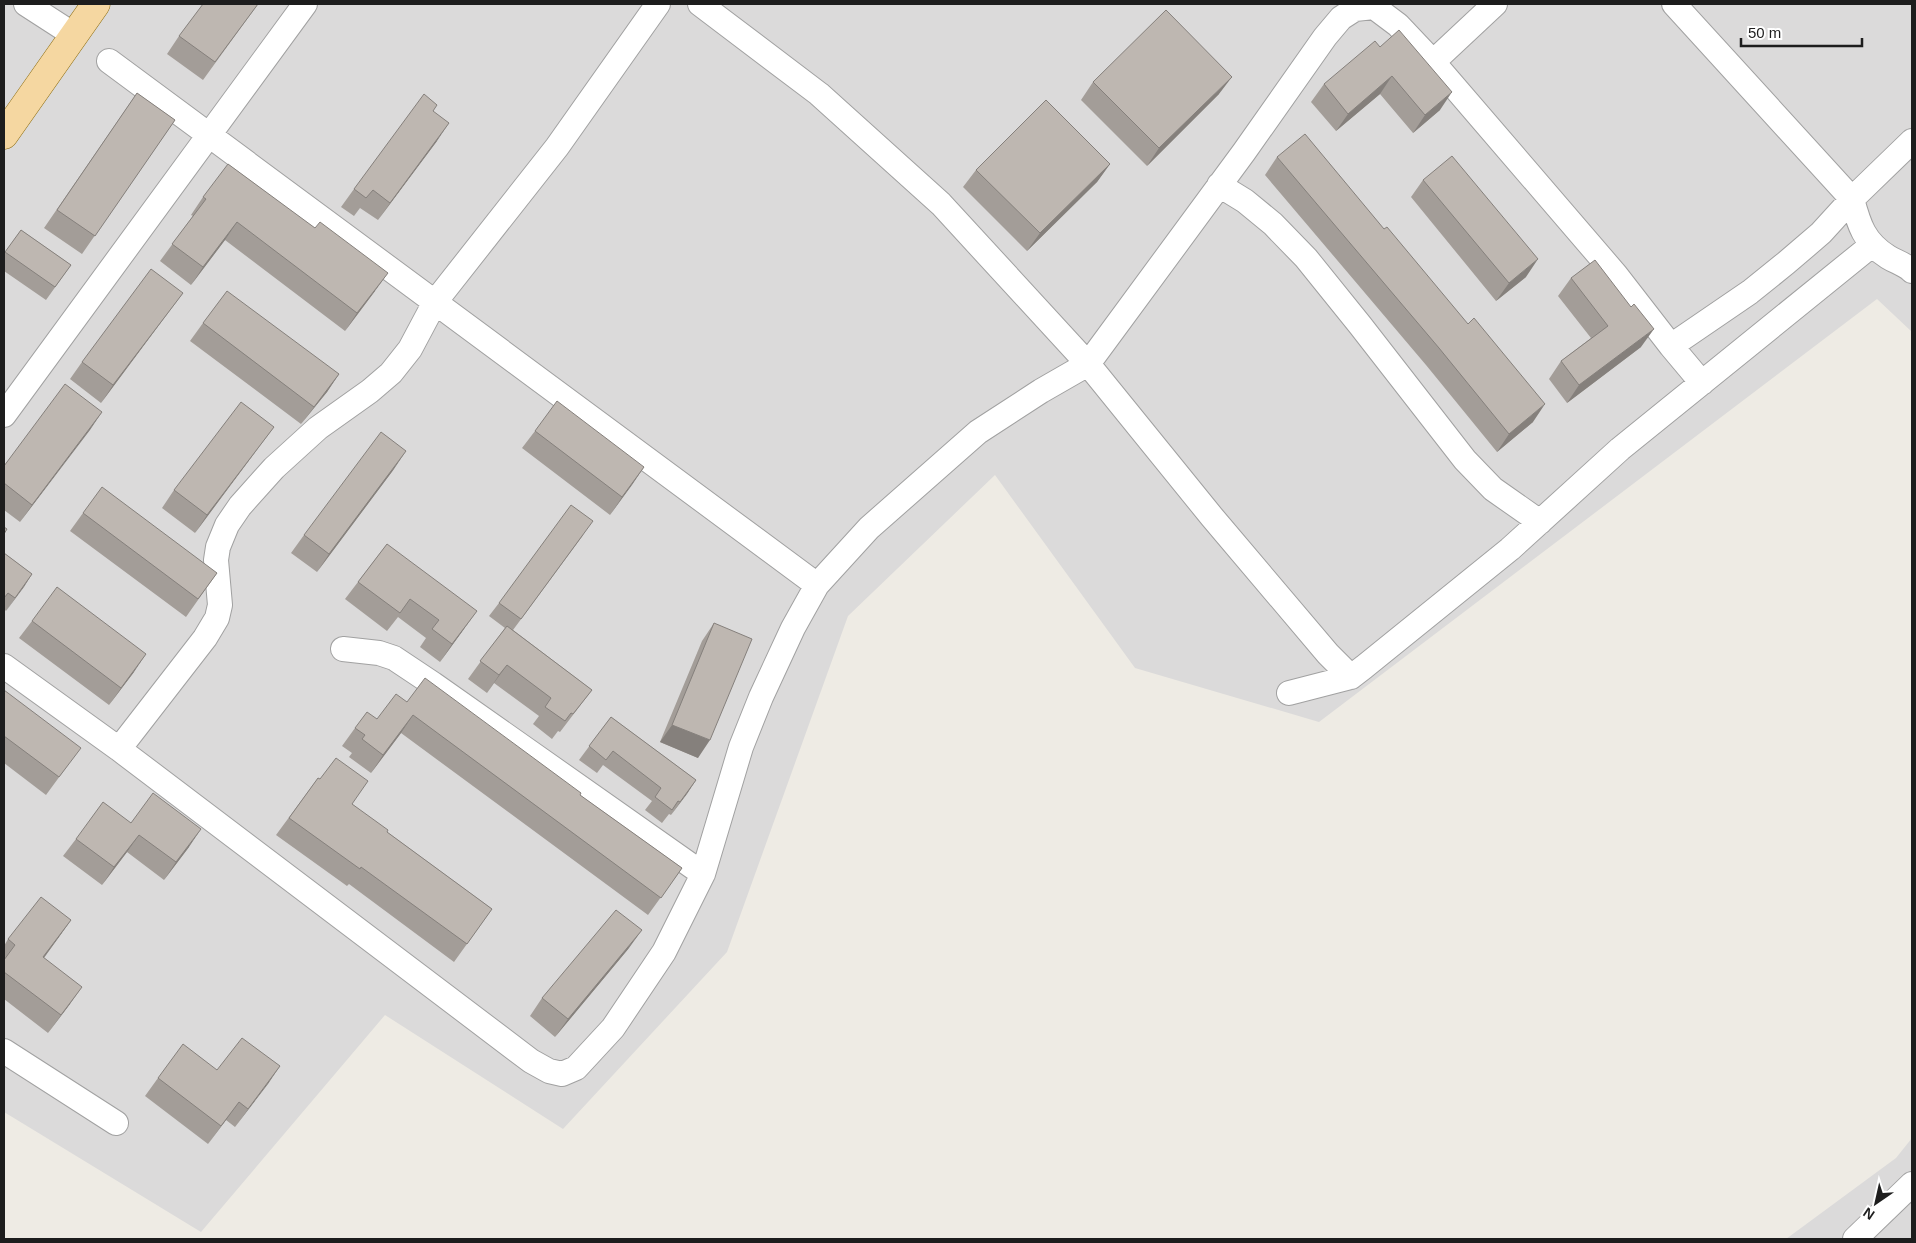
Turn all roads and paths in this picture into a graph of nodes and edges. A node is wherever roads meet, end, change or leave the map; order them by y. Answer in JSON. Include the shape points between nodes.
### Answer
{"nodes":[{"id":1,"x":26,"y":4,"type":"edge"},
{"id":2,"x":96,"y":4,"type":"edge"},
{"id":3,"x":305,"y":4,"type":"edge"},
{"id":4,"x":658,"y":4,"type":"edge"},
{"id":5,"x":700,"y":4,"type":"edge"},
{"id":6,"x":1495,"y":4,"type":"edge"},
{"id":7,"x":1674,"y":4,"type":"edge"},
{"id":8,"x":74,"y":36,"type":"junction"},
{"id":9,"x":109,"y":62,"type":"dead end"},
{"id":10,"x":1433,"y":62,"type":"junction"},
{"id":11,"x":4,"y":135,"type":"edge"},
{"id":12,"x":209,"y":135,"type":"junction"},
{"id":13,"x":1912,"y":141,"type":"edge"},
{"id":14,"x":1219,"y":185,"type":"junction"},
{"id":15,"x":1852,"y":199,"type":"junction"},
{"id":16,"x":1872,"y":245,"type":"junction"},
{"id":17,"x":1912,"y":270,"type":"edge"},
{"id":18,"x":435,"y":302,"type":"junction"},
{"id":19,"x":1671,"y":346,"type":"junction"},
{"id":20,"x":1088,"y":364,"type":"junction"},
{"id":21,"x":1702,"y":383,"type":"junction"},
{"id":22,"x":4,"y":415,"type":"edge"},
{"id":23,"x":1540,"y":522,"type":"junction"},
{"id":24,"x":818,"y":585,"type":"junction"},
{"id":25,"x":343,"y":649,"type":"dead end"},
{"id":26,"x":4,"y":666,"type":"edge"},
{"id":27,"x":1350,"y":677,"type":"junction"},
{"id":28,"x":1289,"y":693,"type":"dead end"},
{"id":29,"x":119,"y":749,"type":"junction"},
{"id":30,"x":703,"y":874,"type":"junction"},
{"id":31,"x":4,"y":1051,"type":"edge"},
{"id":32,"x":116,"y":1123,"type":"dead end"},
{"id":33,"x":1912,"y":1184,"type":"edge"},
{"id":34,"x":1855,"y":1239,"type":"edge"}],
"edges":[{"from":1,"to":8,"type":"street"},
{"from":2,"to":8,"type":"main road"},
{"from":3,"to":12,"type":"street"},
{"from":4,"to":18,"type":"street","via":[[557,147]]},
{"from":5,"to":20,"type":"street","via":[[819,94],[941,204]]},
{"from":6,"to":10,"type":"street"},
{"from":7,"to":15,"type":"street"},
{"from":8,"to":11,"type":"main road"},
{"from":9,"to":12,"type":"street"},
{"from":10,"to":14,"type":"street","via":[[1398,25],[1374,7],[1355,9],[1325,37]]},
{"from":10,"to":19,"type":"street","via":[[1616,275]]},
{"from":12,"to":18,"type":"street"},
{"from":12,"to":22,"type":"street"},
{"from":13,"to":15,"type":"street"},
{"from":14,"to":20,"type":"street"},
{"from":14,"to":23,"type":"street","via":[[1274,224],[1360,324],[1465,460],[1493,490]]},
{"from":15,"to":16,"type":"street","via":[[1859,224]]},
{"from":15,"to":19,"type":"street","via":[[1821,233],[1786,263]]},
{"from":16,"to":17,"type":"street"},
{"from":16,"to":21,"type":"street"},
{"from":18,"to":24,"type":"street"},
{"from":18,"to":29,"type":"street","via":[[410,349],[391,373],[318,428],[274,468],[240,506],[218,547],[220,605],[217,618]]},
{"from":19,"to":21,"type":"street"},
{"from":20,"to":24,"type":"street","via":[[978,432],[869,528]]},
{"from":20,"to":27,"type":"street","via":[[1212,517]]},
{"from":21,"to":23,"type":"street","via":[[1620,449]]},
{"from":23,"to":27,"type":"street"},
{"from":24,"to":30,"type":"street","via":[[793,628],[754,713]]},
{"from":25,"to":30,"type":"street","via":[[394,658]]},
{"from":26,"to":29,"type":"street"},
{"from":27,"to":28,"type":"street"},
{"from":29,"to":30,"type":"street","via":[[531,1062],[562,1074],[576,1068],[613,1028],[664,952]]},
{"from":31,"to":32,"type":"street"},
{"from":33,"to":34,"type":"street"}]}
